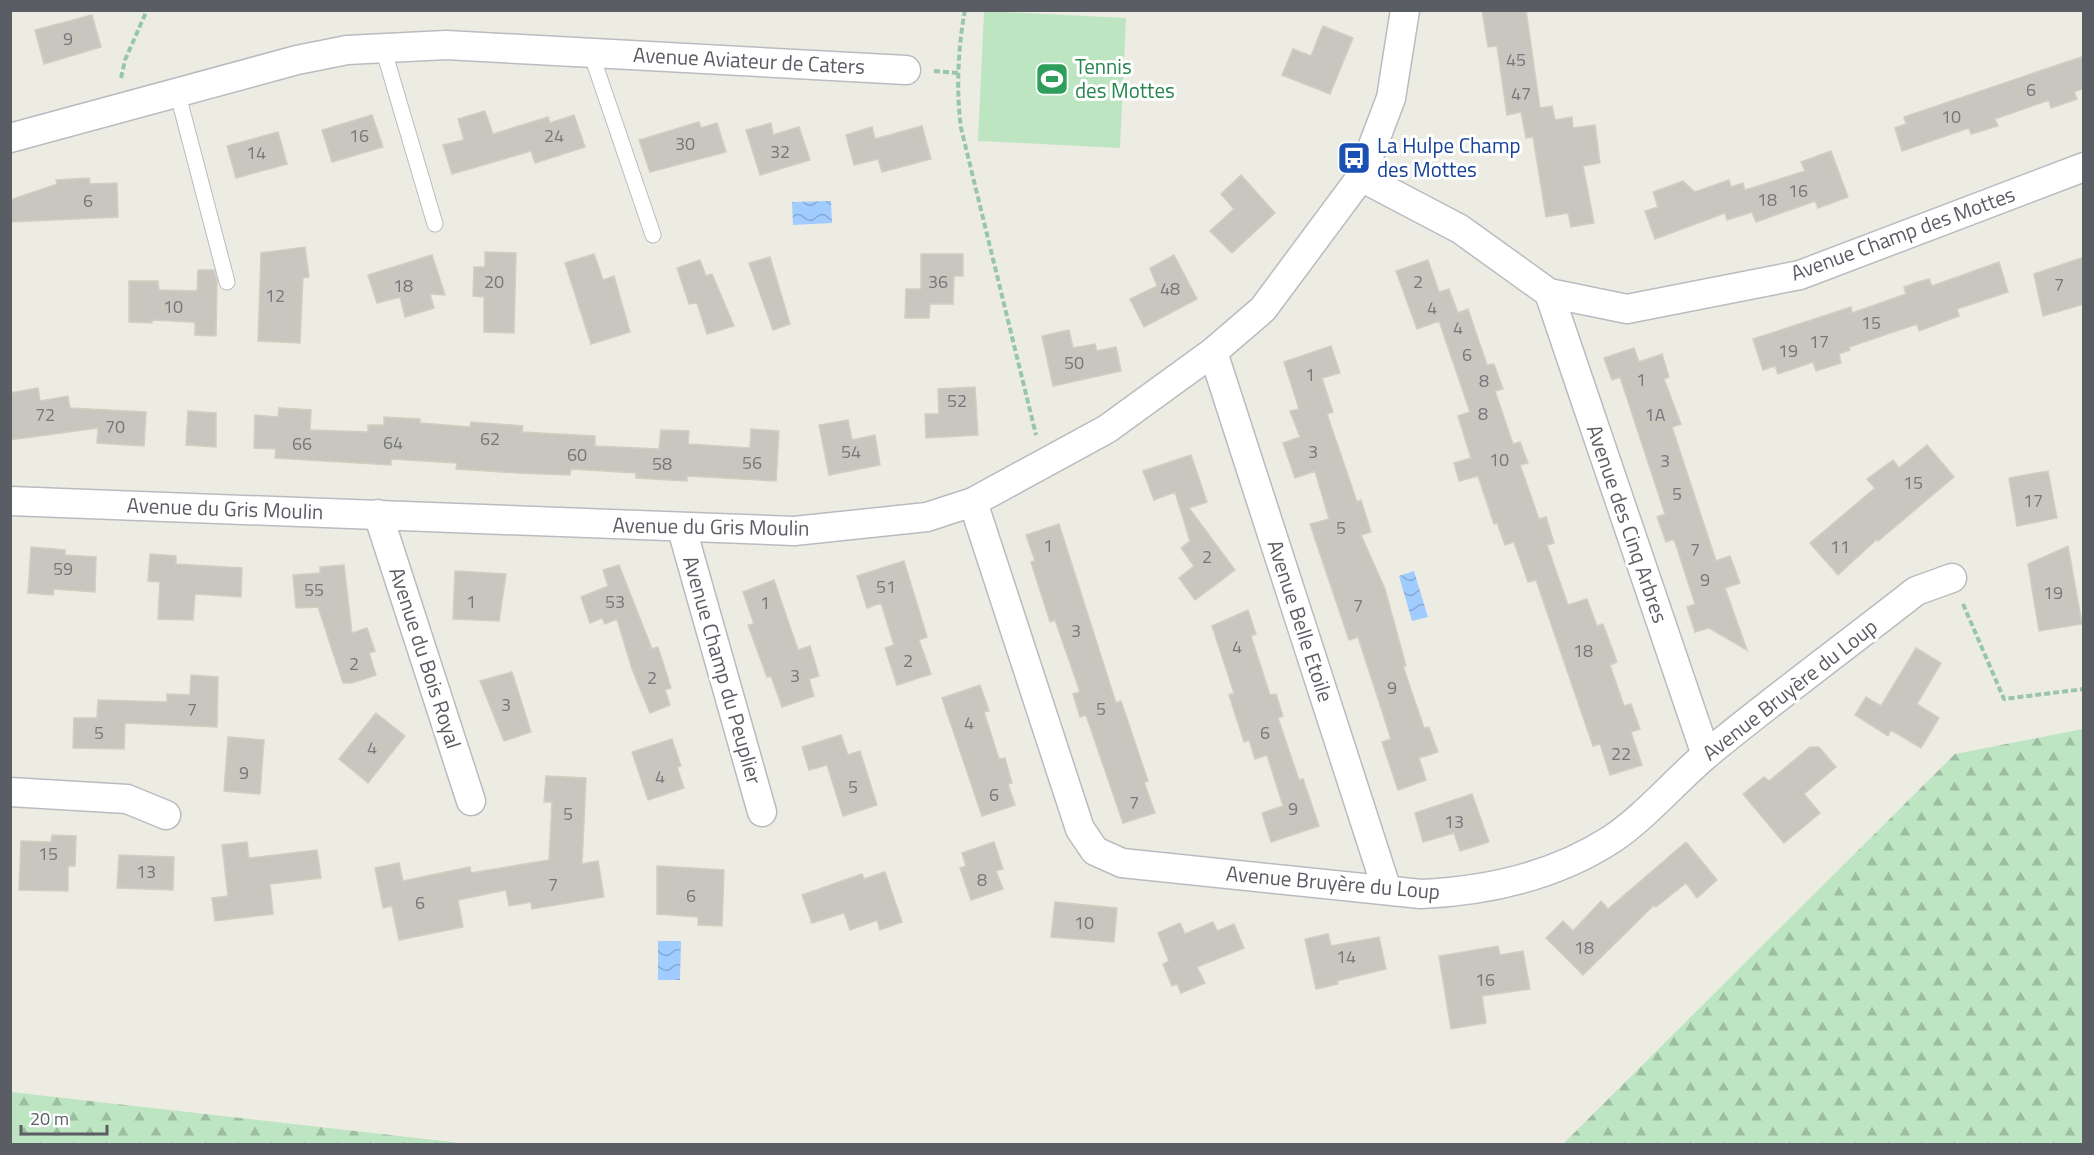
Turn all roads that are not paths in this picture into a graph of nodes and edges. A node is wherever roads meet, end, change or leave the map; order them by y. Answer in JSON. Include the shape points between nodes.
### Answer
{"nodes":[{"id":1,"x":1405,"y":10,"type":"edge"},
{"id":2,"x":383,"y":48,"type":"junction"},
{"id":3,"x":591,"y":52,"type":"junction"},
{"id":4,"x":906,"y":70,"type":"dead end"},
{"id":5,"x":177,"y":91,"type":"junction"},
{"id":6,"x":10,"y":138,"type":"edge"},
{"id":7,"x":2084,"y":167,"type":"edge"},
{"id":8,"x":1361,"y":177,"type":"junction"},
{"id":9,"x":435,"y":224,"type":"dead end"},
{"id":10,"x":652,"y":235,"type":"dead end"},
{"id":11,"x":227,"y":282,"type":"dead end"},
{"id":12,"x":1549,"y":293,"type":"junction"},
{"id":13,"x":1213,"y":352,"type":"junction"},
{"id":14,"x":10,"y":501,"type":"edge"},
{"id":15,"x":973,"y":502,"type":"junction"},
{"id":16,"x":378,"y":514,"type":"junction"},
{"id":17,"x":682,"y":529,"type":"junction"},
{"id":18,"x":1952,"y":578,"type":"road end"},
{"id":19,"x":1706,"y":755,"type":"junction"},
{"id":20,"x":10,"y":792,"type":"edge"},
{"id":21,"x":471,"y":801,"type":"dead end"},
{"id":22,"x":762,"y":812,"type":"dead end"},
{"id":23,"x":166,"y":815,"type":"dead end"},
{"id":24,"x":1387,"y":890,"type":"junction"}],
"edges":[{"from":1,"to":8,"type":"street","name":"Avenue du Gris Moulin","via":[[1391,98]]},
{"from":2,"to":3,"type":"street","name":"Avenue Aviateur de Caters","via":[[446,45]]},
{"from":2,"to":5,"type":"street","name":"Avenue Aviateur de Caters","via":[[297,60]]},
{"from":2,"to":9,"type":"lane"},
{"from":3,"to":4,"type":"street","name":"Avenue Aviateur de Caters"},
{"from":3,"to":10,"type":"lane"},
{"from":5,"to":6,"type":"street","name":"Avenue Aviateur de Caters"},
{"from":5,"to":11,"type":"lane"},
{"from":7,"to":12,"type":"street","name":"Avenue Champ des Mottes","via":[[1800,275],[1627,309]]},
{"from":8,"to":12,"type":"street","name":"Avenue Champ des Mottes","via":[[1460,229]]},
{"from":8,"to":13,"type":"street","name":"Avenue du Gris Moulin","via":[[1263,309]]},
{"from":12,"to":19,"type":"street","name":"Avenue des Cinq Arbres"},
{"from":13,"to":15,"type":"street","name":"Avenue du Gris Moulin","via":[[1107,429]]},
{"from":13,"to":24,"type":"street","name":"Avenue Belle Etoile"},
{"from":14,"to":16,"type":"street","name":"Avenue du Gris Moulin"},
{"from":15,"to":17,"type":"street","name":"Avenue du Gris Moulin","via":[[927,517],[794,531]]},
{"from":15,"to":24,"type":"street","name":"Avenue Bruyère du Loup","via":[[1080,829],[1095,851],[1122,863]]},
{"from":16,"to":17,"type":"street","name":"Avenue du Gris Moulin"},
{"from":16,"to":21,"type":"street","name":"Avenue du Bois Royal"},
{"from":17,"to":22,"type":"street","name":"Avenue Champ du Peuplier"},
{"from":18,"to":19,"type":"street","name":"Avenue Bruyère du Loup","via":[[1916,591]]},
{"from":19,"to":24,"type":"street","name":"Avenue Bruyère du Loup","via":[[1613,838],[1569,863],[1467,892],[1421,894]]},
{"from":20,"to":23,"type":"street","via":[[128,799]]}]}
